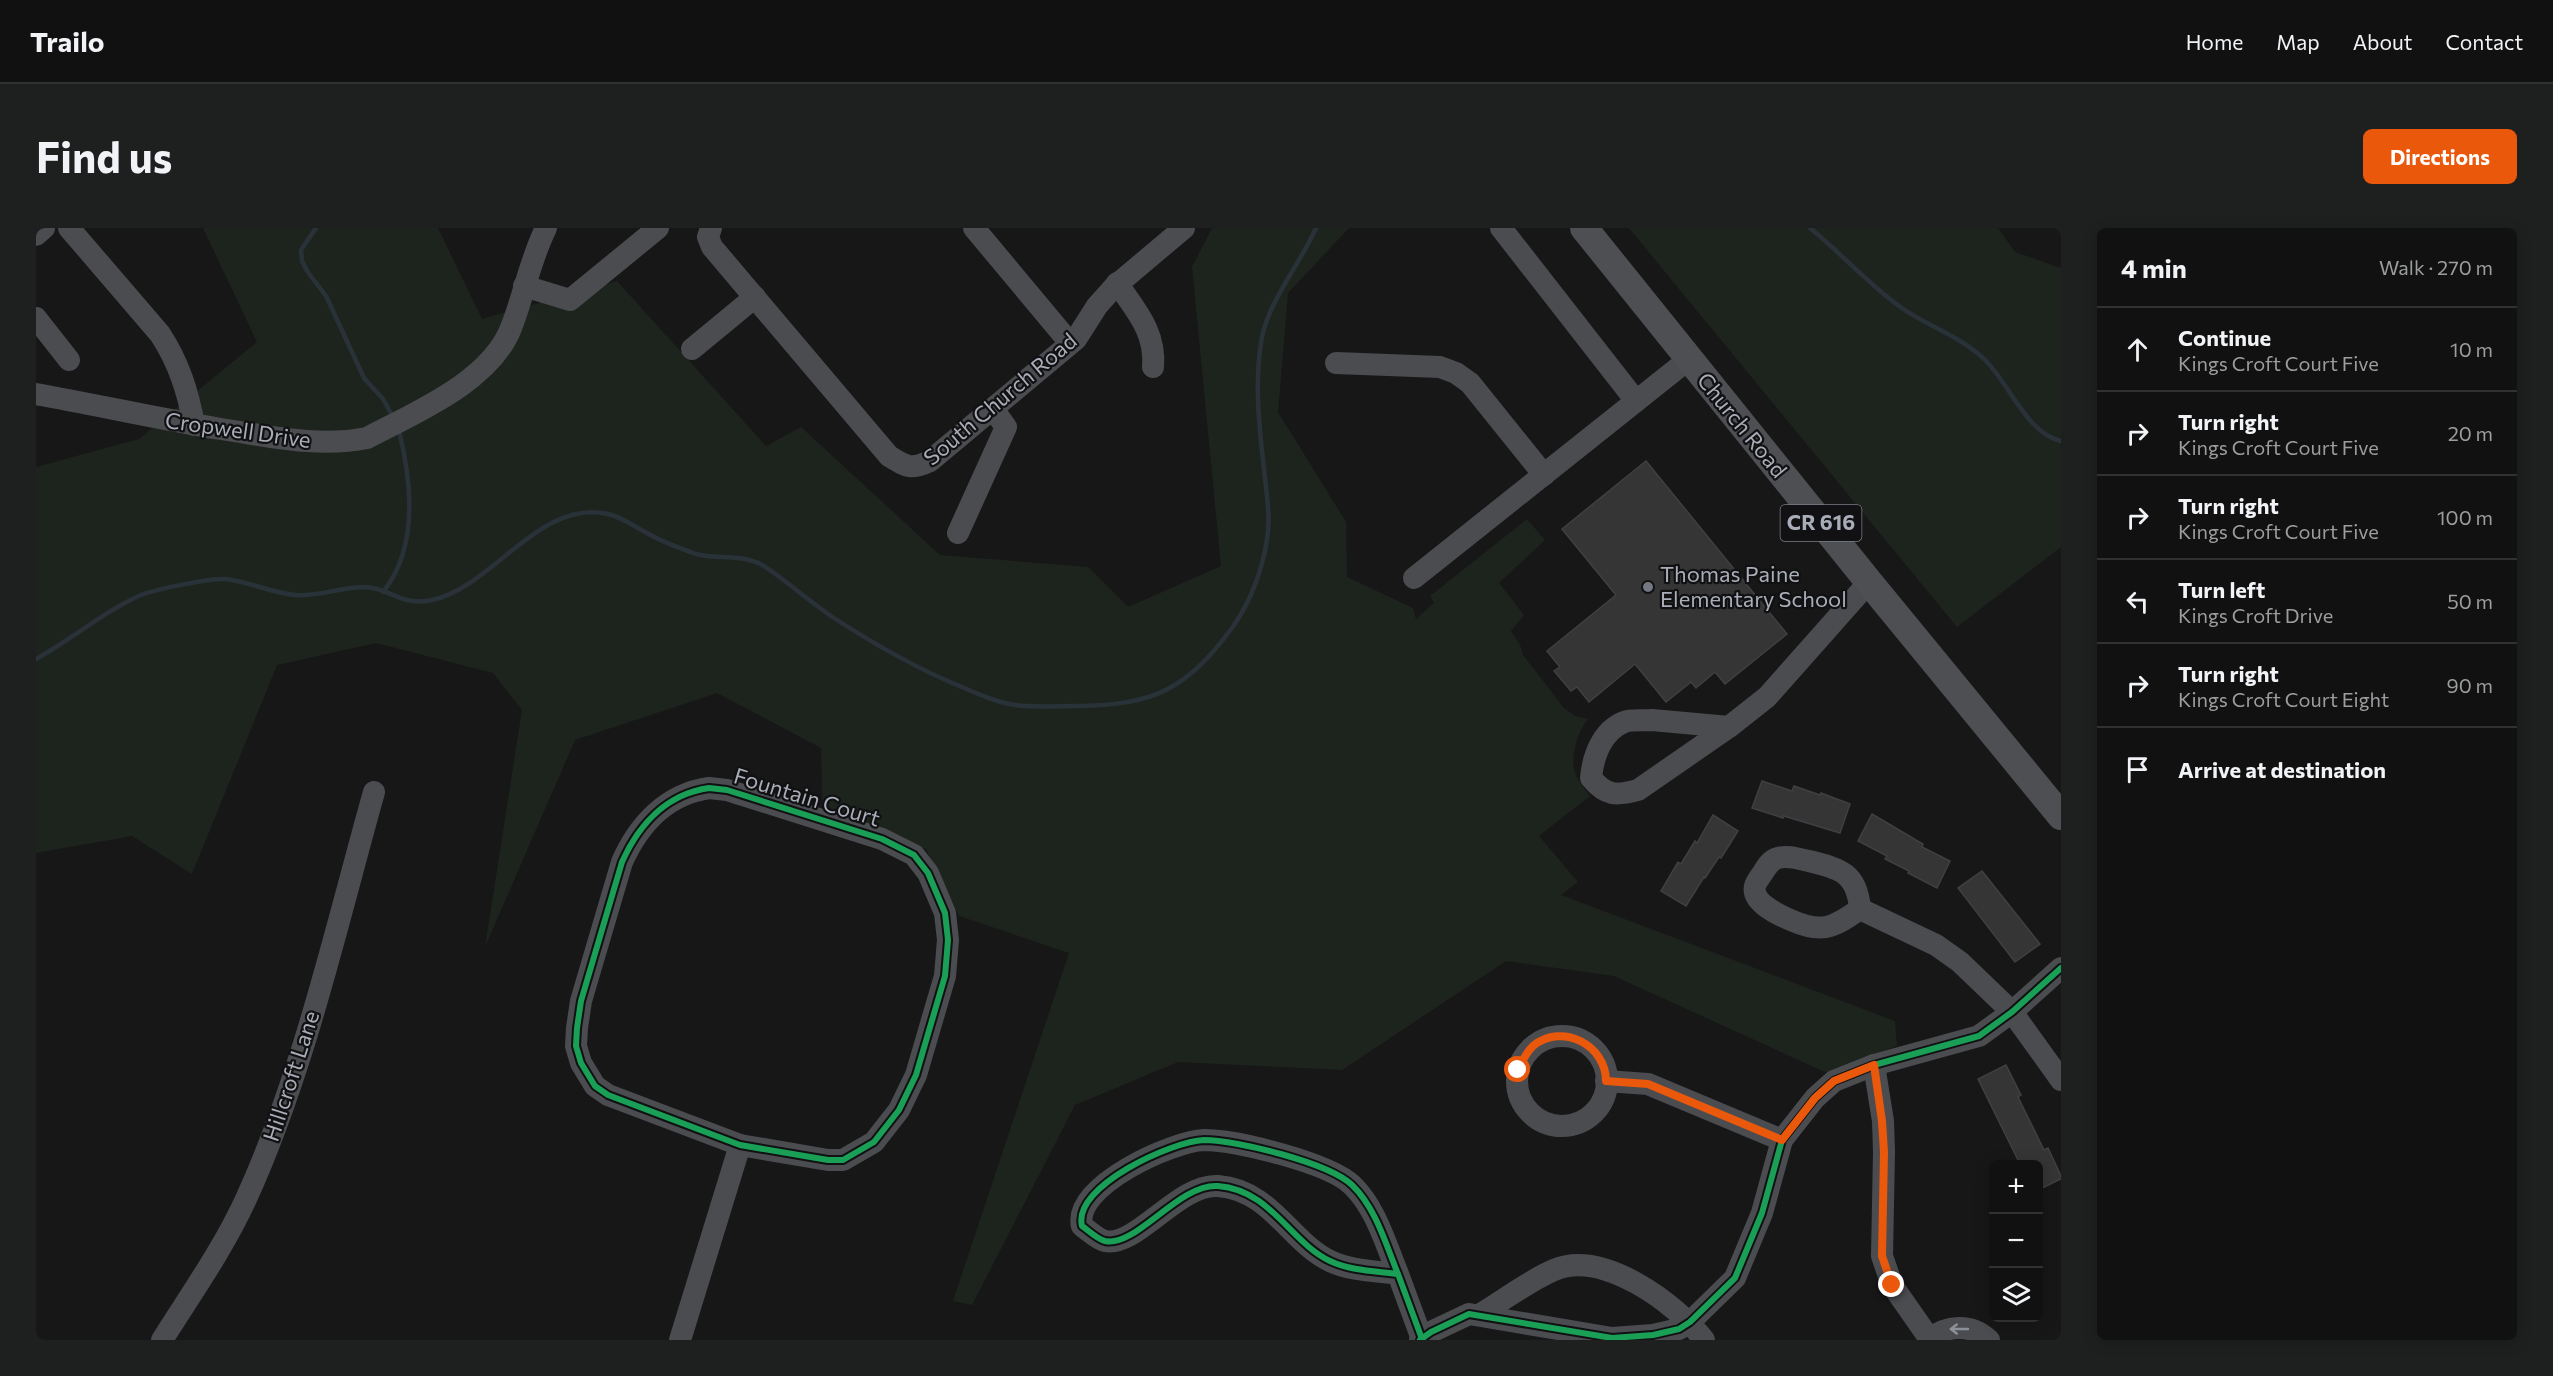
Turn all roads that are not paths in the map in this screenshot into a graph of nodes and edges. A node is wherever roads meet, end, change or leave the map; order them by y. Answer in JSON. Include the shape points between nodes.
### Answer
{"nodes":[{"id":1,"x":44,"y":228,"type":"edge"},
{"id":2,"x":69,"y":228,"type":"edge"},
{"id":3,"x":546,"y":228,"type":"edge"},
{"id":4,"x":658,"y":228,"type":"edge"},
{"id":5,"x":711,"y":228,"type":"edge"},
{"id":6,"x":974,"y":228,"type":"edge"},
{"id":7,"x":1184,"y":228,"type":"edge"},
{"id":8,"x":1501,"y":228,"type":"edge"},
{"id":9,"x":1584,"y":228,"type":"edge"},
{"id":10,"x":36,"y":235,"type":"edge"},
{"id":11,"x":1117,"y":284,"type":"junction"},
{"id":12,"x":524,"y":286,"type":"junction"},
{"id":13,"x":755,"y":297,"type":"junction"},
{"id":14,"x":36,"y":318,"type":"edge"},
{"id":15,"x":1070,"y":344,"type":"junction"},
{"id":16,"x":692,"y":349,"type":"dead end"},
{"id":17,"x":1689,"y":359,"type":"junction"},
{"id":18,"x":69,"y":360,"type":"dead end"},
{"id":19,"x":1336,"y":363,"type":"dead end"},
{"id":20,"x":1153,"y":367,"type":"dead end"},
{"id":21,"x":36,"y":394,"type":"edge"},
{"id":22,"x":1636,"y":401,"type":"junction"},
{"id":23,"x":993,"y":409,"type":"junction"},
{"id":24,"x":194,"y":425,"type":"junction"},
{"id":25,"x":1544,"y":475,"type":"junction"},
{"id":26,"x":958,"y":533,"type":"dead end"},
{"id":27,"x":1414,"y":578,"type":"dead end"},
{"id":28,"x":1869,"y":582,"type":"junction"},
{"id":29,"x":1729,"y":727,"type":"junction"},
{"id":30,"x":374,"y":792,"type":"dead end"},
{"id":31,"x":2061,"y":816,"type":"edge"},
{"id":32,"x":1860,"y":909,"type":"dead end"},
{"id":33,"x":2061,"y":968,"type":"edge"},
{"id":34,"x":2012,"y":1012,"type":"junction"},
{"id":35,"x":1874,"y":1065,"type":"junction"},
{"id":36,"x":2061,"y":1080,"type":"edge"},
{"id":37,"x":1606,"y":1081,"type":"dead end"},
{"id":38,"x":1782,"y":1140,"type":"junction"},
{"id":39,"x":740,"y":1145,"type":"junction"},
{"id":40,"x":1398,"y":1274,"type":"junction"},
{"id":41,"x":1479,"y":1315,"type":"junction"},
{"id":42,"x":1697,"y":1331,"type":"edge"},
{"id":43,"x":1421,"y":1339,"type":"edge"},
{"id":44,"x":1612,"y":1339,"type":"edge"},
{"id":45,"x":1929,"y":1339,"type":"edge"},
{"id":46,"x":162,"y":1340,"type":"edge"},
{"id":47,"x":680,"y":1340,"type":"edge"},
{"id":48,"x":1989,"y":1340,"type":"edge"}],
"edges":[{"from":1,"to":10,"type":"street"},
{"from":2,"to":24,"type":"street","via":[[173,353],[187,388]]},
{"from":3,"to":12,"type":"street","name":"Cropwell Drive"},
{"from":4,"to":12,"type":"street","via":[[570,300]]},
{"from":5,"to":13,"type":"street","name":"South Church Road","via":[[708,237],[712,247]]},
{"from":6,"to":15,"type":"street"},
{"from":7,"to":11,"type":"street","name":"South Church Road"},
{"from":8,"to":22,"type":"street"},
{"from":9,"to":17,"type":"main road","name":"Church Road","number":"CR 616"},
{"from":11,"to":15,"type":"street","name":"South Church Road"},
{"from":11,"to":20,"type":"street","via":[[1148,331],[1155,349]]},
{"from":12,"to":24,"type":"street","name":"Cropwell Drive","via":[[510,331],[472,378],[366,438],[285,440]]},
{"from":13,"to":16,"type":"street"},
{"from":13,"to":23,"type":"street","name":"South Church Road","via":[[889,456],[903,465],[916,468],[930,461]]},
{"from":14,"to":18,"type":"street"},
{"from":15,"to":23,"type":"street","name":"South Church Road"},
{"from":17,"to":22,"type":"street"},
{"from":17,"to":28,"type":"main road","name":"Church Road","number":"CR 616"},
{"from":19,"to":25,"type":"street","via":[[1440,367],[1456,373],[1470,383]]},
{"from":21,"to":24,"type":"street","name":"Cropwell Drive"},
{"from":22,"to":25,"type":"street"},
{"from":23,"to":26,"type":"street","via":[[1006,427]]},
{"from":25,"to":27,"type":"street"},
{"from":28,"to":29,"type":"street","via":[[1767,697]]},
{"from":28,"to":31,"type":"main road","name":"Church Road","number":"CR 616"},
{"from":29,"to":29,"type":"street","via":[[1638,790],[1621,795],[1602,790],[1591,778],[1598,747],[1608,731],[1625,722],[1652,720]]},
{"from":30,"to":46,"type":"street","name":"Hillcroft Lane","via":[[274,1131],[217,1253]]},
{"from":32,"to":34,"type":"street","via":[[1936,945],[1960,962]]},
{"from":33,"to":34,"type":"street"},
{"from":34,"to":35,"type":"street","via":[[1979,1036]]},
{"from":34,"to":36,"type":"street"},
{"from":35,"to":38,"type":"street","via":[[1834,1081],[1815,1098]]},
{"from":35,"to":45,"type":"street","via":[[1884,1152],[1882,1256],[1892,1285]]},
{"from":37,"to":38,"type":"street","via":[[1648,1084]]},
{"from":38,"to":42,"type":"street","via":[[1762,1213],[1736,1278]]},
{"from":39,"to":39,"type":"street","name":"Fountain Court","via":[[608,1095],[595,1086],[576,1046],[581,1001],[629,846],[646,822],[670,800],[695,789],[727,790],[882,839],[915,855],[928,873],[945,912],[945,976],[916,1075],[899,1110],[874,1142],[843,1160]]},
{"from":39,"to":47,"type":"street"},
{"from":40,"to":40,"type":"street","via":[[1332,1262],[1266,1206],[1227,1187],[1205,1185],[1127,1237],[1114,1241],[1104,1241],[1082,1226],[1081,1221],[1084,1209],[1109,1179],[1156,1154],[1187,1143],[1224,1142],[1293,1158],[1334,1173],[1352,1186],[1372,1214]]},
{"from":40,"to":43,"type":"street"},
{"from":41,"to":42,"type":"street","via":[[1555,1269],[1582,1264],[1615,1272],[1661,1299]]},
{"from":41,"to":43,"type":"street","via":[[1469,1314]]},
{"from":41,"to":44,"type":"street"},
{"from":42,"to":44,"type":"street","via":[[1679,1329]]},
{"from":48,"to":45,"type":"street","one_way":true,"via":[[1971,1329],[1956,1328]]}]}
